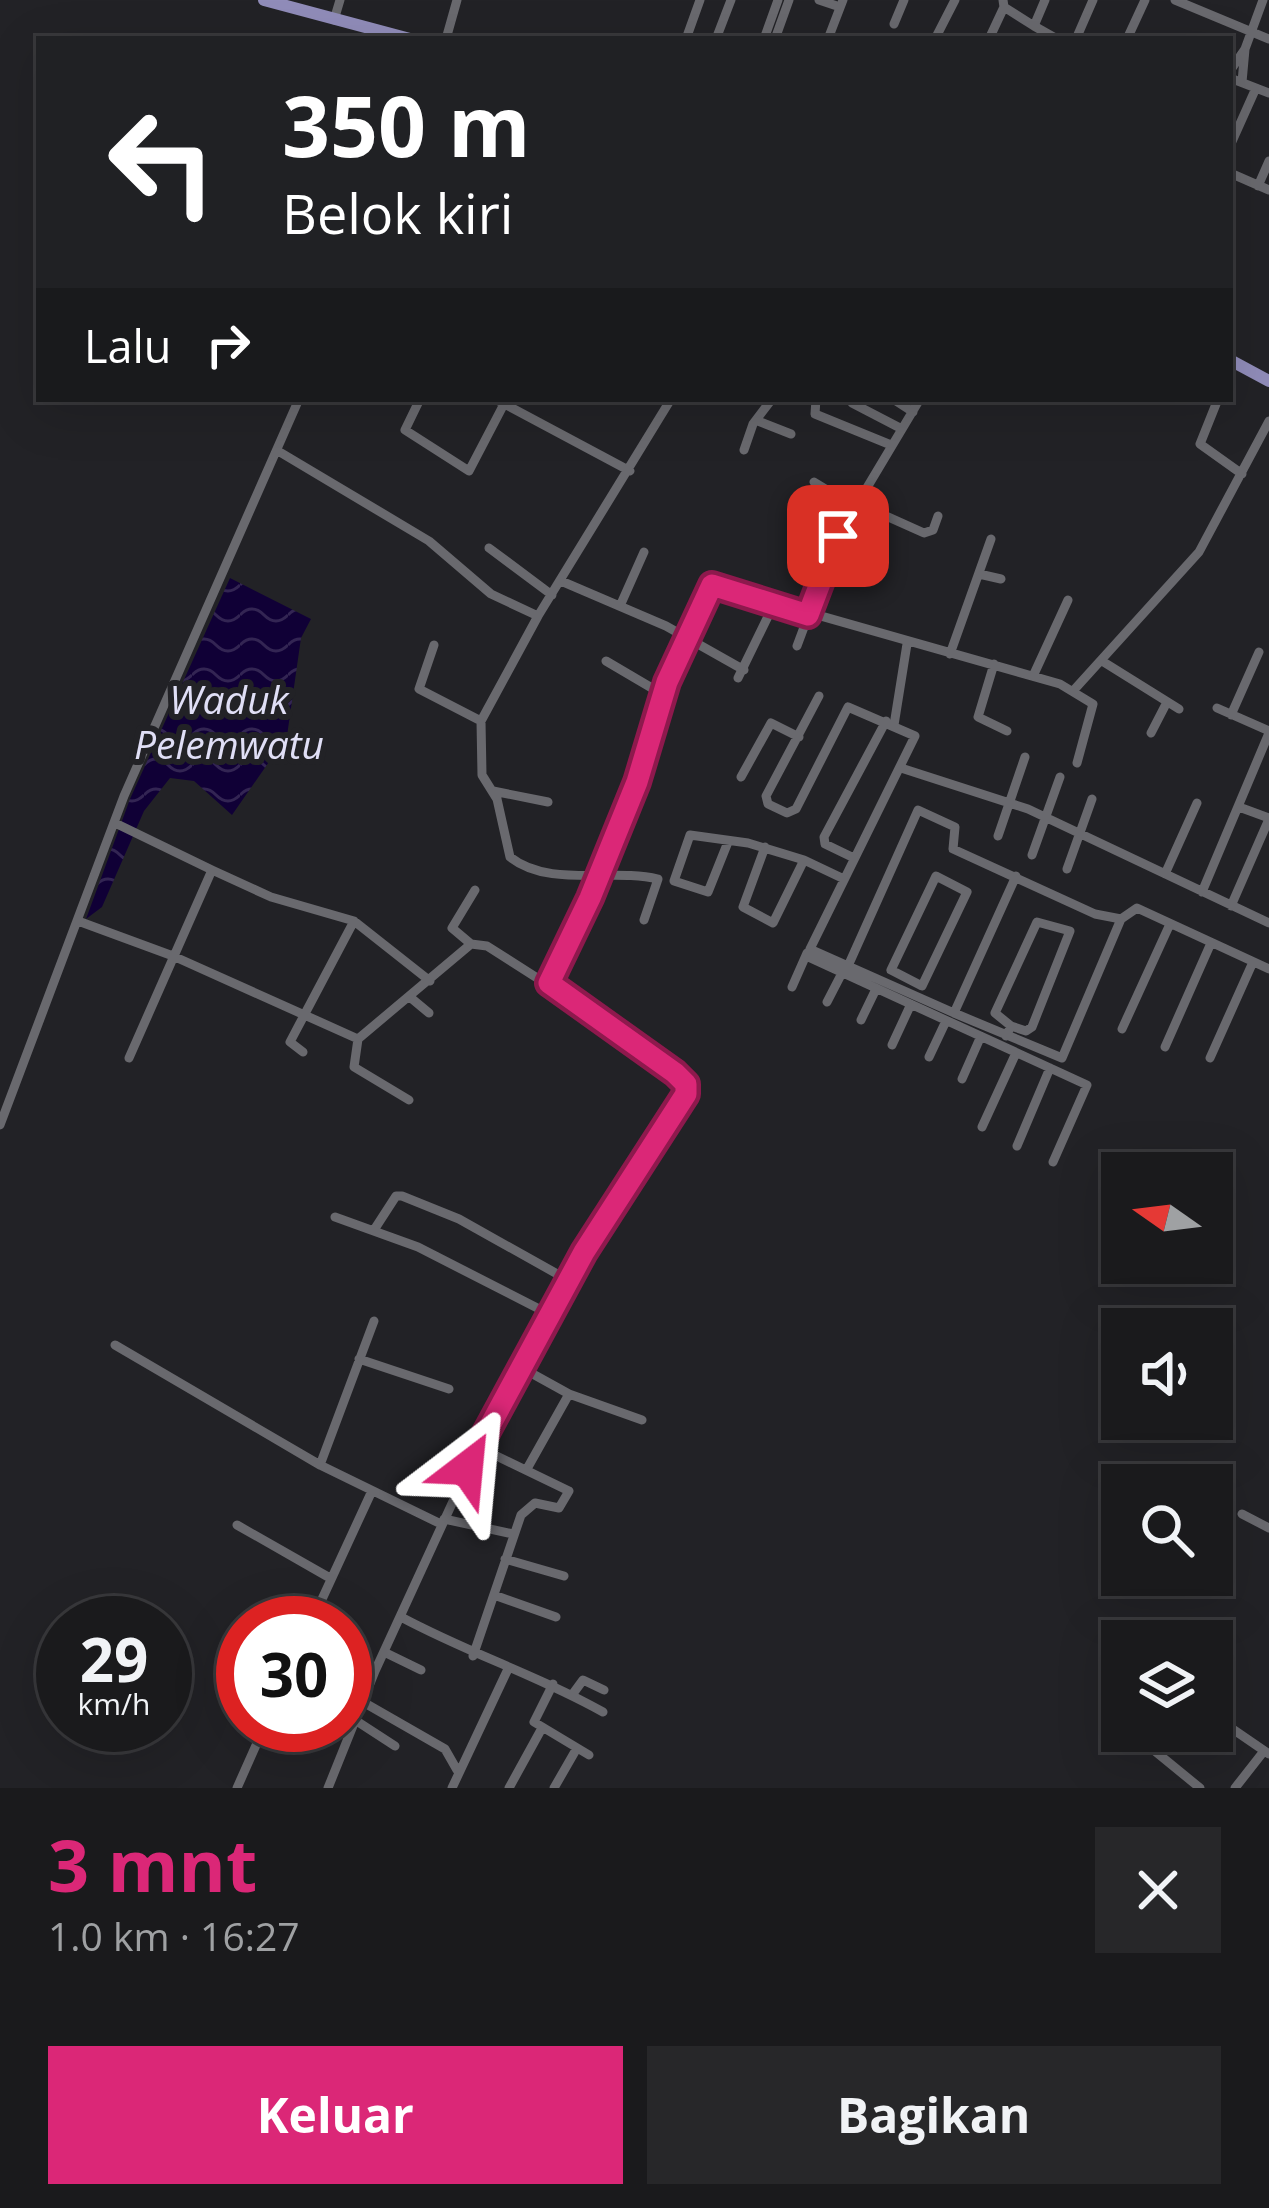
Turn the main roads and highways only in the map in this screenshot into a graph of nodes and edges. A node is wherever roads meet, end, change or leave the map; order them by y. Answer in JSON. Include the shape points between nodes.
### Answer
{"nodes":[{"id":1,"x":264,"y":0,"type":"edge"},
{"id":2,"x":398,"y":36,"type":"edge"},
{"id":3,"x":1233,"y":367,"type":"edge"},
{"id":4,"x":1269,"y":381,"type":"edge"}],
"edges":[{"from":1,"to":2,"type":"main road"},
{"from":3,"to":4,"type":"main road"}]}
